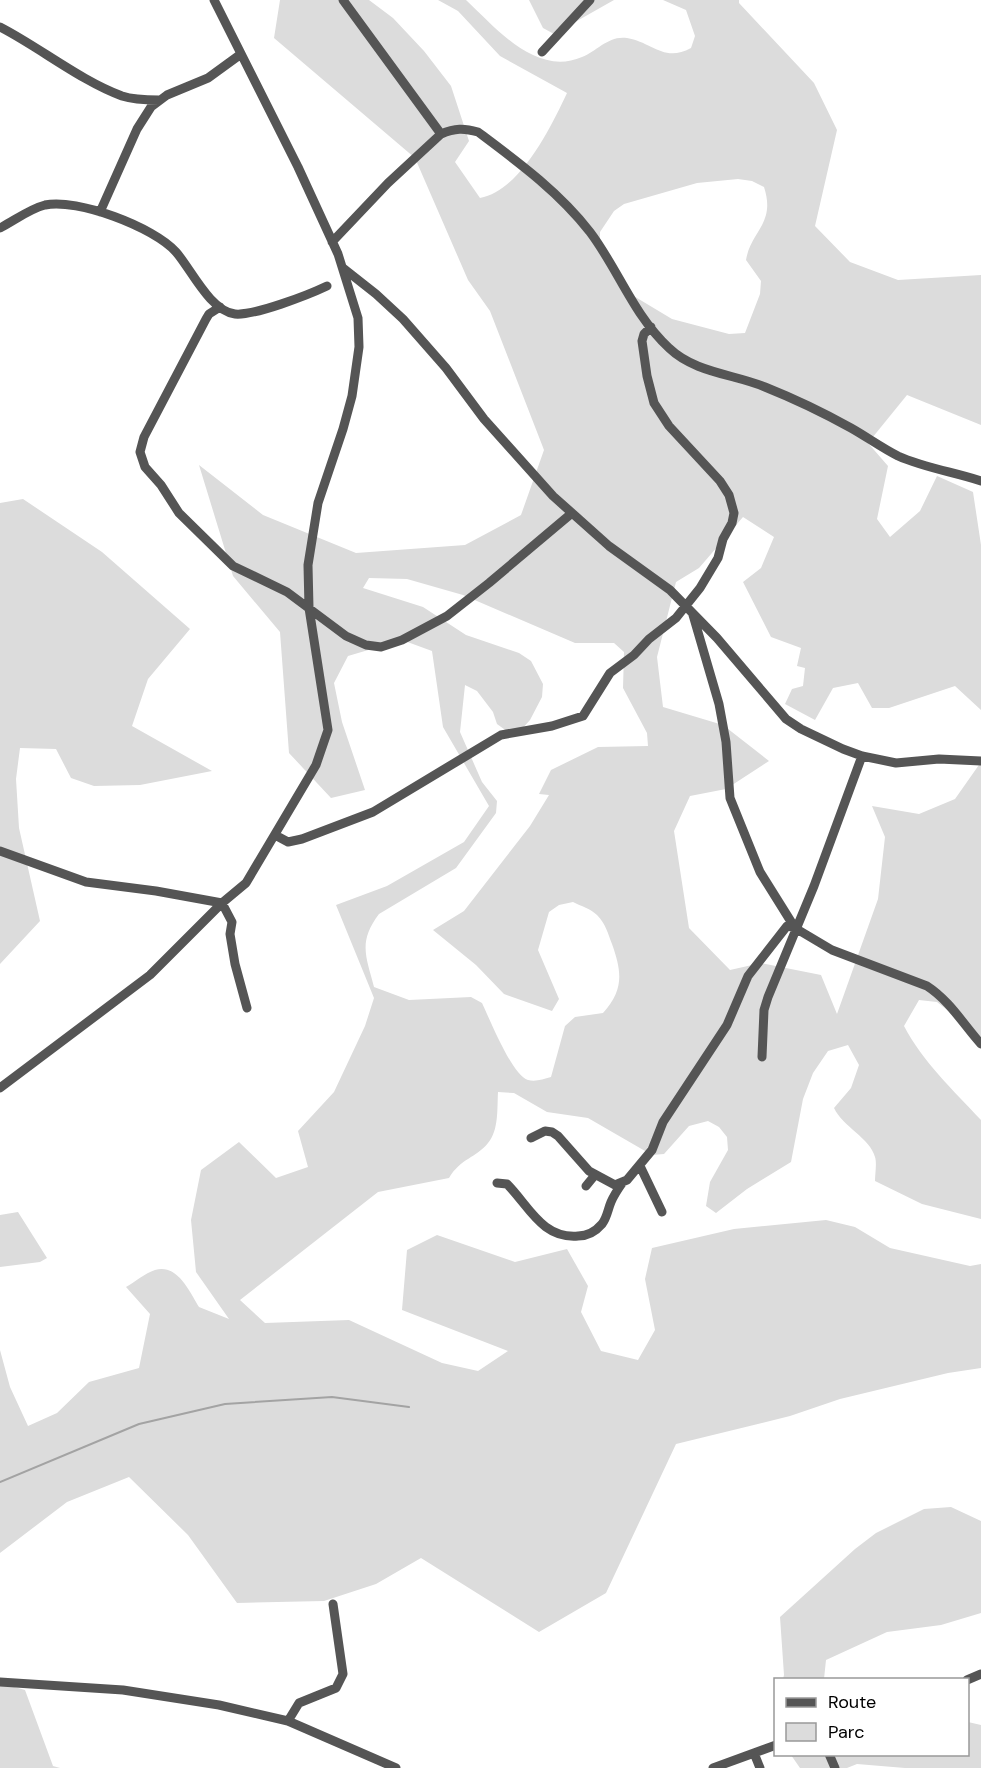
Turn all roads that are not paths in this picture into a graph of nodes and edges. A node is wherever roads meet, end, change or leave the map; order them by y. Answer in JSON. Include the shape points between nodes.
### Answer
{"nodes":[{"id":1,"x":214,"y":0,"type":"edge"},
{"id":2,"x":343,"y":0,"type":"edge"},
{"id":3,"x":590,"y":0,"type":"edge"},
{"id":4,"x":0,"y":27,"type":"edge"},
{"id":5,"x":542,"y":52,"type":"dead end"},
{"id":6,"x":241,"y":54,"type":"junction"},
{"id":7,"x":159,"y":100,"type":"junction"},
{"id":8,"x":441,"y":134,"type":"junction"},
{"id":9,"x":100,"y":212,"type":"junction"},
{"id":10,"x":0,"y":228,"type":"edge"},
{"id":11,"x":332,"y":242,"type":"junction"},
{"id":12,"x":343,"y":268,"type":"junction"},
{"id":13,"x":327,"y":286,"type":"dead end"},
{"id":14,"x":220,"y":308,"type":"junction"},
{"id":15,"x":651,"y":327,"type":"junction"},
{"id":16,"x":981,"y":481,"type":"edge"},
{"id":17,"x":572,"y":513,"type":"junction"},
{"id":18,"x":309,"y":608,"type":"junction"},
{"id":19,"x":689,"y":609,"type":"junction"},
{"id":20,"x":862,"y":756,"type":"junction"},
{"id":21,"x":981,"y":761,"type":"edge"},
{"id":22,"x":275,"y":835,"type":"junction"},
{"id":23,"x":0,"y":851,"type":"edge"},
{"id":24,"x":222,"y":903,"type":"junction"},
{"id":25,"x":795,"y":928,"type":"junction"},
{"id":26,"x":247,"y":1008,"type":"dead end"},
{"id":27,"x":981,"y":1044,"type":"edge"},
{"id":28,"x":762,"y":1057,"type":"dead end"},
{"id":29,"x":0,"y":1088,"type":"edge"},
{"id":30,"x":531,"y":1138,"type":"dead end"},
{"id":31,"x":640,"y":1166,"type":"junction"},
{"id":32,"x":595,"y":1175,"type":"junction"},
{"id":33,"x":626,"y":1179,"type":"junction"},
{"id":34,"x":497,"y":1183,"type":"dead end"},
{"id":35,"x":586,"y":1186,"type":"dead end"},
{"id":36,"x":663,"y":1212,"type":"dead end"},
{"id":37,"x":333,"y":1604,"type":"dead end"},
{"id":38,"x":0,"y":1682,"type":"edge"},
{"id":39,"x":288,"y":1721,"type":"junction"},
{"id":40,"x":774,"y":1746,"type":"edge"},
{"id":41,"x":754,"y":1753,"type":"junction"},
{"id":42,"x":396,"y":1768,"type":"edge"},
{"id":43,"x":713,"y":1768,"type":"edge"},
{"id":44,"x":760,"y":1768,"type":"edge"}],
"edges":[{"from":1,"to":6,"type":"street"},
{"from":2,"to":8,"type":"street"},
{"from":3,"to":5,"type":"street"},
{"from":4,"to":7,"type":"street","via":[[123,96]]},
{"from":6,"to":7,"type":"street","via":[[208,78]]},
{"from":6,"to":11,"type":"street"},
{"from":7,"to":9,"type":"street","via":[[137,129]]},
{"from":8,"to":11,"type":"street"},
{"from":8,"to":15,"type":"street","via":[[464,128],[478,132],[561,198],[590,232]]},
{"from":9,"to":10,"type":"street","via":[[45,205]]},
{"from":9,"to":14,"type":"street","via":[[140,227],[165,242]]},
{"from":11,"to":12,"type":"street"},
{"from":12,"to":17,"type":"street","via":[[403,319],[484,418]]},
{"from":12,"to":18,"type":"street","via":[[358,318],[360,347],[348,413],[314,518],[308,564]]},
{"from":13,"to":14,"type":"street","via":[[254,311],[235,314]]},
{"from":14,"to":18,"type":"street","via":[[206,319],[144,437],[141,459],[179,513],[233,566],[287,592]]},
{"from":15,"to":16,"type":"street","via":[[669,349],[688,361],[796,400],[919,465]]},
{"from":15,"to":19,"type":"street","via":[[642,341],[654,403],[669,426],[720,481],[734,513],[718,558]]},
{"from":17,"to":18,"type":"street","via":[[447,616],[402,640],[381,647],[366,645],[346,636]]},
{"from":17,"to":19,"type":"street"},
{"from":18,"to":22,"type":"street","via":[[328,730],[316,765]]},
{"from":19,"to":20,"type":"street","via":[[786,719]]},
{"from":19,"to":22,"type":"street","via":[[610,673],[583,716],[501,735],[373,812],[288,842]]},
{"from":19,"to":25,"type":"street","via":[[719,704],[730,798],[760,872]]},
{"from":20,"to":21,"type":"street","via":[[897,763]]},
{"from":20,"to":25,"type":"street"},
{"from":22,"to":24,"type":"street","via":[[246,883]]},
{"from":23,"to":24,"type":"street","via":[[86,882]]},
{"from":24,"to":26,"type":"street","via":[[232,922],[235,964]]},
{"from":24,"to":29,"type":"street","via":[[150,975]]},
{"from":25,"to":27,"type":"street","via":[[832,950],[927,986],[945,1000]]},
{"from":25,"to":28,"type":"street","via":[[764,1010]]},
{"from":25,"to":31,"type":"street","via":[[785,927],[756,965],[719,1038],[663,1122],[652,1150]]},
{"from":30,"to":32,"type":"street","via":[[552,1132]]},
{"from":31,"to":33,"type":"street"},
{"from":31,"to":36,"type":"street"},
{"from":32,"to":33,"type":"street","via":[[615,1185]]},
{"from":32,"to":35,"type":"street"},
{"from":33,"to":34,"type":"street","via":[[604,1222],[584,1236],[573,1237],[545,1228],[507,1184]]},
{"from":37,"to":39,"type":"street","via":[[343,1674],[336,1688],[299,1703]]},
{"from":38,"to":39,"type":"street","via":[[123,1690]]},
{"from":39,"to":42,"type":"street"},
{"from":40,"to":41,"type":"street"},
{"from":41,"to":43,"type":"street"},
{"from":41,"to":44,"type":"street"}]}
